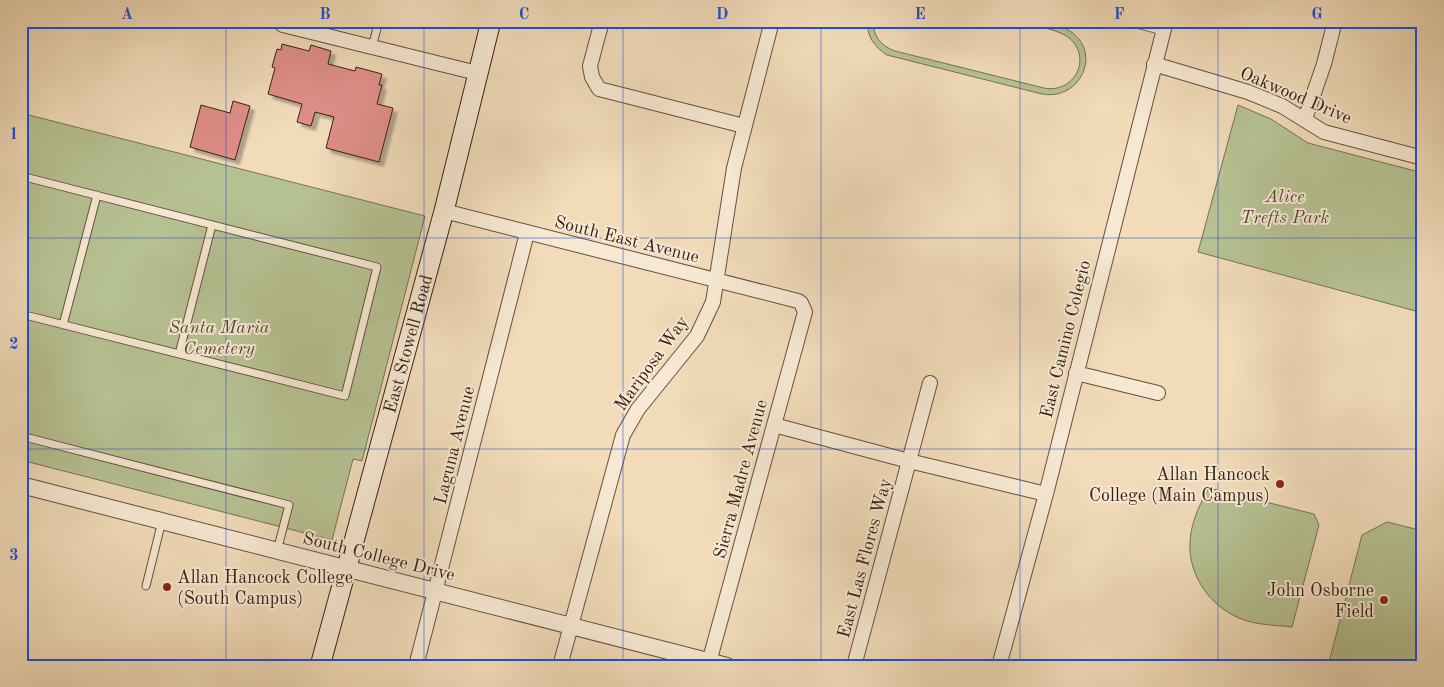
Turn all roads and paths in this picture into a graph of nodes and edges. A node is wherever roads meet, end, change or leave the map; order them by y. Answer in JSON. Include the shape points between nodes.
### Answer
{"nodes":[{"id":1,"x":278,"y":21,"type":"edge"},
{"id":2,"x":379,"y":21,"type":"edge"},
{"id":3,"x":491,"y":21,"type":"edge"},
{"id":4,"x":602,"y":21,"type":"edge"},
{"id":5,"x":772,"y":21,"type":"edge"},
{"id":6,"x":1125,"y":21,"type":"edge"},
{"id":7,"x":1335,"y":21,"type":"edge"},
{"id":8,"x":1164,"y":26,"type":"edge"},
{"id":9,"x":372,"y":47,"type":"junction"},
{"id":10,"x":1154,"y":64,"type":"junction"},
{"id":11,"x":478,"y":73,"type":"junction"},
{"id":12,"x":1305,"y":119,"type":"junction"},
{"id":13,"x":744,"y":126,"type":"junction"},
{"id":14,"x":1423,"y":158,"type":"edge"},
{"id":15,"x":21,"y":176,"type":"edge"},
{"id":16,"x":97,"y":195,"type":"junction"},
{"id":17,"x":444,"y":211,"type":"junction"},
{"id":18,"x":212,"y":225,"type":"junction"},
{"id":19,"x":527,"y":233,"type":"junction"},
{"id":20,"x":717,"y":280,"type":"junction"},
{"id":21,"x":801,"y":303,"type":"joint"},
{"id":22,"x":21,"y":314,"type":"edge"},
{"id":23,"x":63,"y":324,"type":"junction"},
{"id":24,"x":179,"y":354,"type":"junction"},
{"id":25,"x":1076,"y":372,"type":"junction"},
{"id":26,"x":930,"y":383,"type":"dead end"},
{"id":27,"x":1158,"y":393,"type":"dead end"},
{"id":28,"x":774,"y":425,"type":"junction"},
{"id":29,"x":21,"y":436,"type":"edge"},
{"id":30,"x":909,"y":461,"type":"junction"},
{"id":31,"x":21,"y":485,"type":"edge"},
{"id":32,"x":1046,"y":494,"type":"junction"},
{"id":33,"x":162,"y":521,"type":"junction"},
{"id":34,"x":277,"y":551,"type":"junction"},
{"id":35,"x":347,"y":569,"type":"junction"},
{"id":36,"x":146,"y":586,"type":"dead end"},
{"id":37,"x":436,"y":592,"type":"junction"},
{"id":38,"x":571,"y":626,"type":"junction"},
{"id":39,"x":709,"y":663,"type":"edge"},
{"id":40,"x":320,"y":666,"type":"edge"},
{"id":41,"x":416,"y":666,"type":"edge"},
{"id":42,"x":560,"y":666,"type":"edge"},
{"id":43,"x":727,"y":666,"type":"edge"},
{"id":44,"x":854,"y":666,"type":"edge"},
{"id":45,"x":1000,"y":666,"type":"edge"}],
"edges":[{"from":1,"to":9,"type":"street","via":[[283,25]]},
{"from":2,"to":9,"type":"lane"},
{"from":3,"to":11,"type":"main road","name":"East Stowell Road"},
{"from":4,"to":13,"type":"street","via":[[590,66],[592,77],[600,88]]},
{"from":5,"to":13,"type":"street","name":"Mariposa Way"},
{"from":6,"to":8,"type":"lane"},
{"from":7,"to":12,"type":"street"},
{"from":8,"to":10,"type":"street","name":"East Camino Colegio"},
{"from":9,"to":11,"type":"street"},
{"from":10,"to":12,"type":"street","name":"Oakwood Drive","via":[[1248,92]]},
{"from":10,"to":25,"type":"street","name":"East Camino Colegio"},
{"from":11,"to":17,"type":"main road","name":"East Stowell Road"},
{"from":12,"to":14,"type":"street","name":"Oakwood Drive","via":[[1324,132]]},
{"from":13,"to":20,"type":"street","name":"Mariposa Way","via":[[734,168]]},
{"from":15,"to":16,"type":"lane"},
{"from":16,"to":18,"type":"lane"},
{"from":16,"to":23,"type":"lane"},
{"from":17,"to":19,"type":"street","name":"South East Avenue"},
{"from":17,"to":35,"type":"main road","name":"East Stowell Road"},
{"from":18,"to":24,"type":"lane"},
{"from":18,"to":24,"type":"lane","via":[[377,267],[345,396]]},
{"from":19,"to":20,"type":"street","name":"South East Avenue"},
{"from":19,"to":37,"type":"street","name":"Laguna Avenue"},
{"from":20,"to":21,"type":"street","name":"South East Avenue"},
{"from":20,"to":38,"type":"street","name":"Mariposa Way","via":[[713,302],[697,336],[638,409],[623,435]]},
{"from":21,"to":28,"type":"street","name":"Sierra Madre Avenue","via":[[804,312]]},
{"from":22,"to":23,"type":"lane"},
{"from":23,"to":24,"type":"lane"},
{"from":25,"to":27,"type":"street"},
{"from":25,"to":32,"type":"street","name":"East Camino Colegio"},
{"from":26,"to":30,"type":"street","name":"East Las Flores Way"},
{"from":28,"to":30,"type":"street"},
{"from":28,"to":39,"type":"street","name":"Sierra Madre Avenue"},
{"from":29,"to":34,"type":"lane","via":[[289,505]]},
{"from":30,"to":32,"type":"street"},
{"from":30,"to":44,"type":"street","name":"East Las Flores Way"},
{"from":31,"to":33,"type":"street","name":"South College Drive"},
{"from":32,"to":45,"type":"street","name":"East Camino Colegio"},
{"from":33,"to":34,"type":"street","name":"South College Drive"},
{"from":33,"to":36,"type":"lane"},
{"from":34,"to":35,"type":"street","name":"South College Drive"},
{"from":35,"to":37,"type":"street","name":"South College Drive"},
{"from":35,"to":40,"type":"main road","name":"East Stowell Road"},
{"from":37,"to":38,"type":"street","name":"South College Drive"},
{"from":37,"to":41,"type":"street","name":"Laguna Avenue"},
{"from":38,"to":39,"type":"street","name":"South College Drive"},
{"from":38,"to":42,"type":"street","name":"Mariposa Way"},
{"from":39,"to":43,"type":"street","name":"South College Drive"}]}
